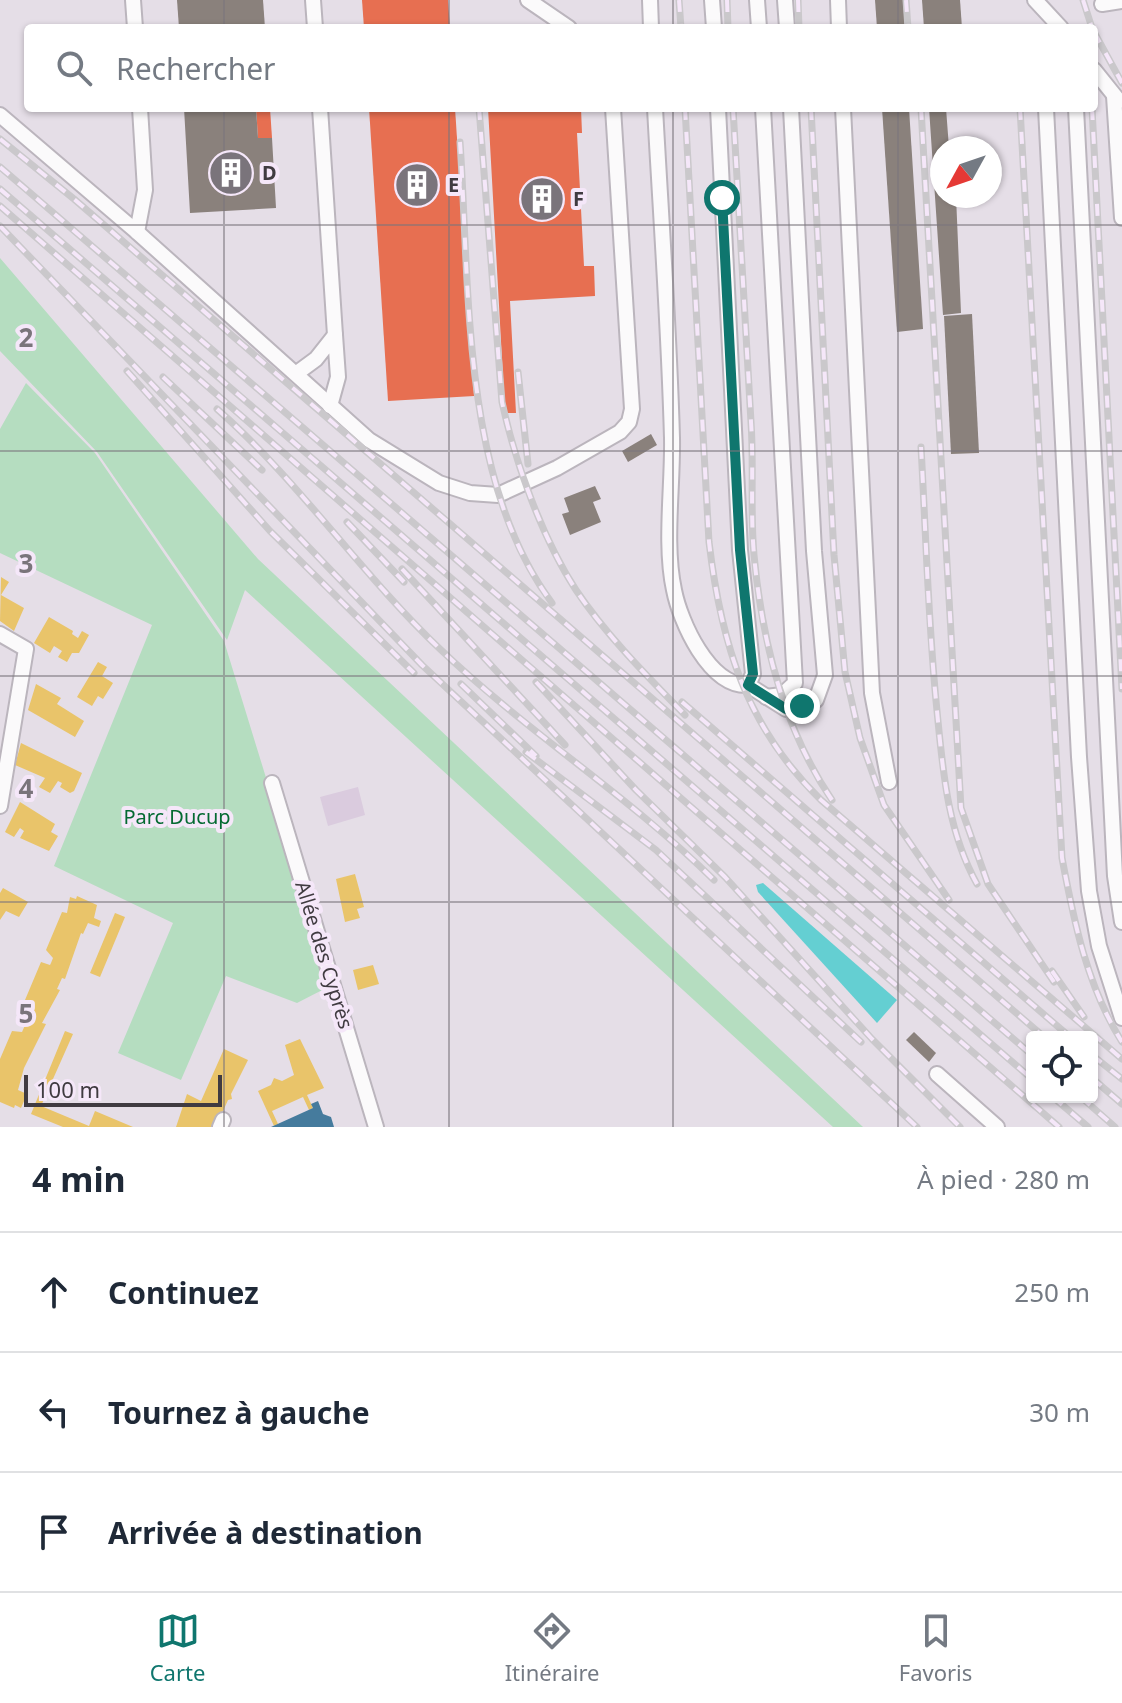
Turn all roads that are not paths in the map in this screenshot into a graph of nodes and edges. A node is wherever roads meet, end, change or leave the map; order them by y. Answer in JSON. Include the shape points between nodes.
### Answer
{"nodes":[{"id":1,"x":133,"y":0,"type":"edge"},
{"id":2,"x":313,"y":0,"type":"edge"},
{"id":3,"x":528,"y":0,"type":"edge"},
{"id":4,"x":650,"y":0,"type":"edge"},
{"id":5,"x":712,"y":0,"type":"edge"},
{"id":6,"x":757,"y":0,"type":"edge"},
{"id":7,"x":785,"y":0,"type":"edge"},
{"id":8,"x":838,"y":0,"type":"edge"},
{"id":9,"x":1122,"y":1,"type":"edge"},
{"id":10,"x":1038,"y":3,"type":"edge"},
{"id":11,"x":1102,"y":4,"type":"dead end"},
{"id":12,"x":135,"y":24,"type":"edge"},
{"id":13,"x":315,"y":24,"type":"edge"},
{"id":14,"x":563,"y":24,"type":"edge"},
{"id":15,"x":651,"y":24,"type":"edge"},
{"id":16,"x":714,"y":24,"type":"edge"},
{"id":17,"x":759,"y":24,"type":"edge"},
{"id":18,"x":787,"y":24,"type":"edge"},
{"id":19,"x":839,"y":24,"type":"edge"},
{"id":20,"x":1041,"y":24,"type":"edge"},
{"id":21,"x":1057,"y":24,"type":"edge"},
{"id":22,"x":1098,"y":75,"type":"edge"},
{"id":23,"x":1118,"y":101,"type":"edge"},
{"id":24,"x":0,"y":105,"type":"edge"},
{"id":25,"x":140,"y":112,"type":"edge"},
{"id":26,"x":320,"y":112,"type":"edge"},
{"id":27,"x":613,"y":112,"type":"edge"},
{"id":28,"x":655,"y":112,"type":"edge"},
{"id":29,"x":718,"y":112,"type":"edge"},
{"id":30,"x":763,"y":112,"type":"edge"},
{"id":31,"x":791,"y":112,"type":"edge"},
{"id":32,"x":843,"y":112,"type":"edge"},
{"id":33,"x":1046,"y":112,"type":"edge"},
{"id":34,"x":1076,"y":112,"type":"edge"},
{"id":35,"x":4,"y":119,"type":"edge"},
{"id":36,"x":1122,"y":218,"type":"edge"},
{"id":37,"x":137,"y":232,"type":"junction"},
{"id":38,"x":335,"y":335,"type":"junction"},
{"id":39,"x":297,"y":373,"type":"junction"},
{"id":40,"x":330,"y":406,"type":"junction"},
{"id":41,"x":0,"y":634,"type":"edge"},
{"id":42,"x":748,"y":685,"type":"junction"},
{"id":43,"x":766,"y":697,"type":"junction"},
{"id":44,"x":889,"y":782,"type":"dead end"},
{"id":45,"x":272,"y":783,"type":"dead end"},
{"id":46,"x":0,"y":806,"type":"edge"},
{"id":47,"x":1122,"y":922,"type":"edge"},
{"id":48,"x":1122,"y":1018,"type":"edge"},
{"id":49,"x":937,"y":1074,"type":"dead end"},
{"id":50,"x":376,"y":1127,"type":"edge"},
{"id":51,"x":997,"y":1127,"type":"edge"}],
"edges":[{"from":1,"to":12,"type":"street"},
{"from":2,"to":13,"type":"street"},
{"from":3,"to":14,"type":"street"},
{"from":4,"to":15,"type":"street"},
{"from":5,"to":16,"type":"street"},
{"from":6,"to":17,"type":"street"},
{"from":7,"to":18,"type":"street"},
{"from":8,"to":19,"type":"street"},
{"from":9,"to":11,"type":"street"},
{"from":10,"to":20,"type":"street"},
{"from":10,"to":21,"type":"street"},
{"from":22,"to":23,"type":"street"},
{"from":23,"to":36,"type":"street"},
{"from":24,"to":35,"type":"street"},
{"from":25,"to":37,"type":"street","via":[[145,190]]},
{"from":26,"to":38,"type":"street"},
{"from":27,"to":40,"type":"street","via":[[632,409],[620,432],[498,495],[470,493],[439,483],[369,440]]},
{"from":28,"to":42,"type":"street","via":[[672,439],[673,587],[685,630],[704,658],[724,676]]},
{"from":29,"to":42,"type":"street","via":[[740,550],[753,674]]},
{"from":30,"to":43,"type":"street","via":[[795,683],[782,695]]},
{"from":31,"to":43,"type":"street","via":[[825,675],[816,700],[802,706],[786,709]]},
{"from":32,"to":44,"type":"street","via":[[872,693]]},
{"from":33,"to":48,"type":"street","via":[[1089,891],[1099,946]]},
{"from":34,"to":47,"type":"street","via":[[1115,876]]},
{"from":35,"to":37,"type":"street"},
{"from":37,"to":39,"type":"street"},
{"from":38,"to":39,"type":"street"},
{"from":38,"to":40,"type":"street","via":[[338,377]]},
{"from":39,"to":40,"type":"street"},
{"from":41,"to":46,"type":"street","via":[[26,649]]},
{"from":42,"to":43,"type":"street"},
{"from":45,"to":50,"type":"street","name":"Allée des Cyprès"},
{"from":49,"to":51,"type":"street"}]}
